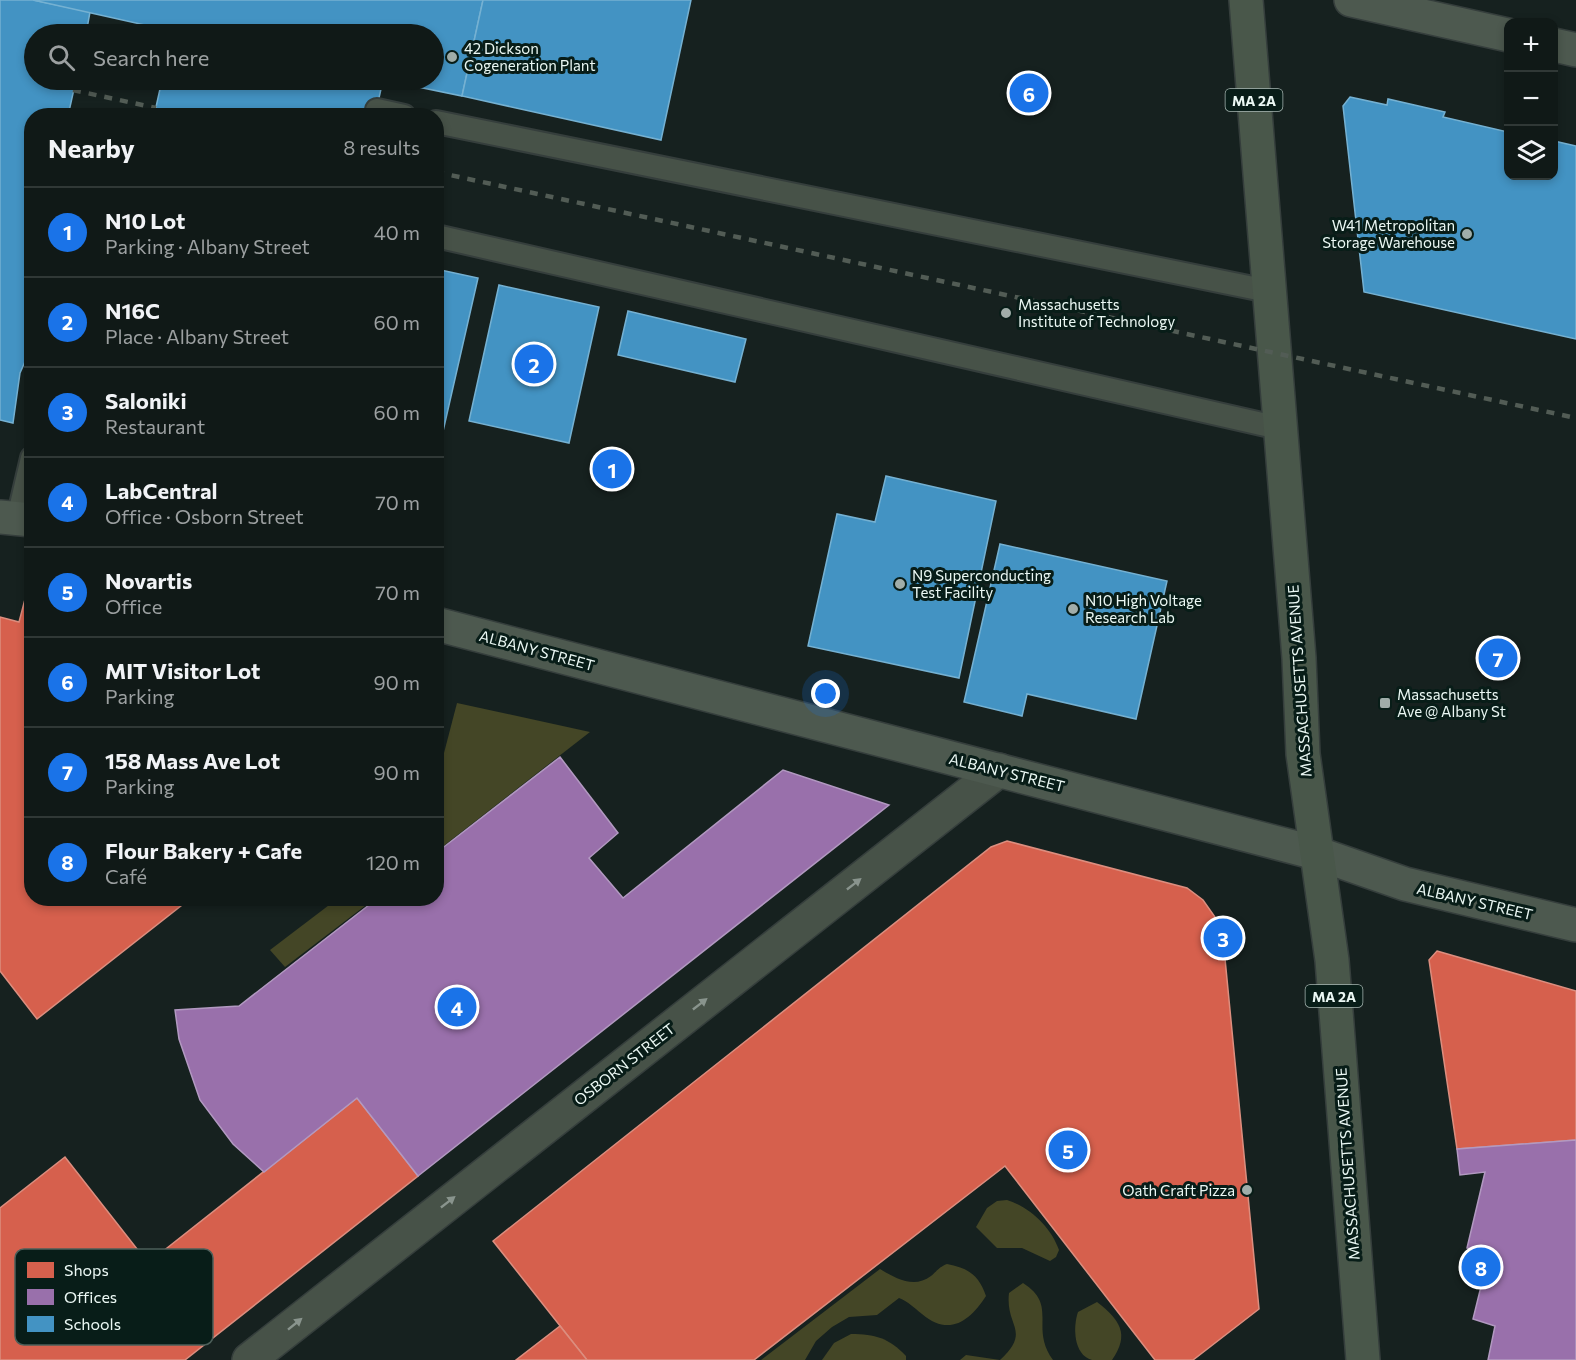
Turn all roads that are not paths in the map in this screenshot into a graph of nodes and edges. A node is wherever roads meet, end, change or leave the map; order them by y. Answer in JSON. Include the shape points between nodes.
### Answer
{"nodes":[{"id":1,"x":1246,"y":0,"type":"edge"},
{"id":2,"x":1351,"y":0,"type":"edge"},
{"id":3,"x":1504,"y":34,"type":"edge"},
{"id":4,"x":1558,"y":46,"type":"edge"},
{"id":5,"x":1576,"y":50,"type":"edge"},
{"id":6,"x":444,"y":124,"type":"edge"},
{"id":7,"x":444,"y":238,"type":"edge"},
{"id":8,"x":1268,"y":291,"type":"junction"},
{"id":9,"x":1280,"y":428,"type":"junction"},
{"id":10,"x":24,"y":488,"type":"edge"},
{"id":11,"x":16,"y":518,"type":"edge"},
{"id":12,"x":444,"y":626,"type":"edge"},
{"id":13,"x":999,"y":770,"type":"junction"},
{"id":14,"x":1316,"y":853,"type":"junction"},
{"id":15,"x":1576,"y":925,"type":"edge"},
{"id":16,"x":249,"y":1360,"type":"edge"},
{"id":17,"x":1363,"y":1360,"type":"edge"}],
"edges":[{"from":1,"to":8,"type":"main road","name":"MASSACHUSETTS AVENUE","number":"MA 2A"},
{"from":2,"to":3,"type":"main road"},
{"from":4,"to":5,"type":"main road"},
{"from":6,"to":8,"type":"lane"},
{"from":7,"to":9,"type":"lane"},
{"from":8,"to":9,"type":"main road","name":"MASSACHUSETTS AVENUE","number":"MA 2A"},
{"from":9,"to":14,"type":"main road","name":"MASSACHUSETTS AVENUE","number":"MA 2A","via":[[1303,754]]},
{"from":10,"to":11,"type":"lane"},
{"from":12,"to":13,"type":"main road","name":"ALBANY STREET"},
{"from":13,"to":14,"type":"main road","name":"ALBANY STREET"},
{"from":16,"to":13,"type":"street","name":"OSBORN STREET","one_way":true},
{"from":14,"to":15,"type":"main road","name":"ALBANY STREET","via":[[1405,884]]},
{"from":14,"to":17,"type":"main road","name":"MASSACHUSETTS AVENUE","number":"MA 2A","via":[[1332,960]]}]}
